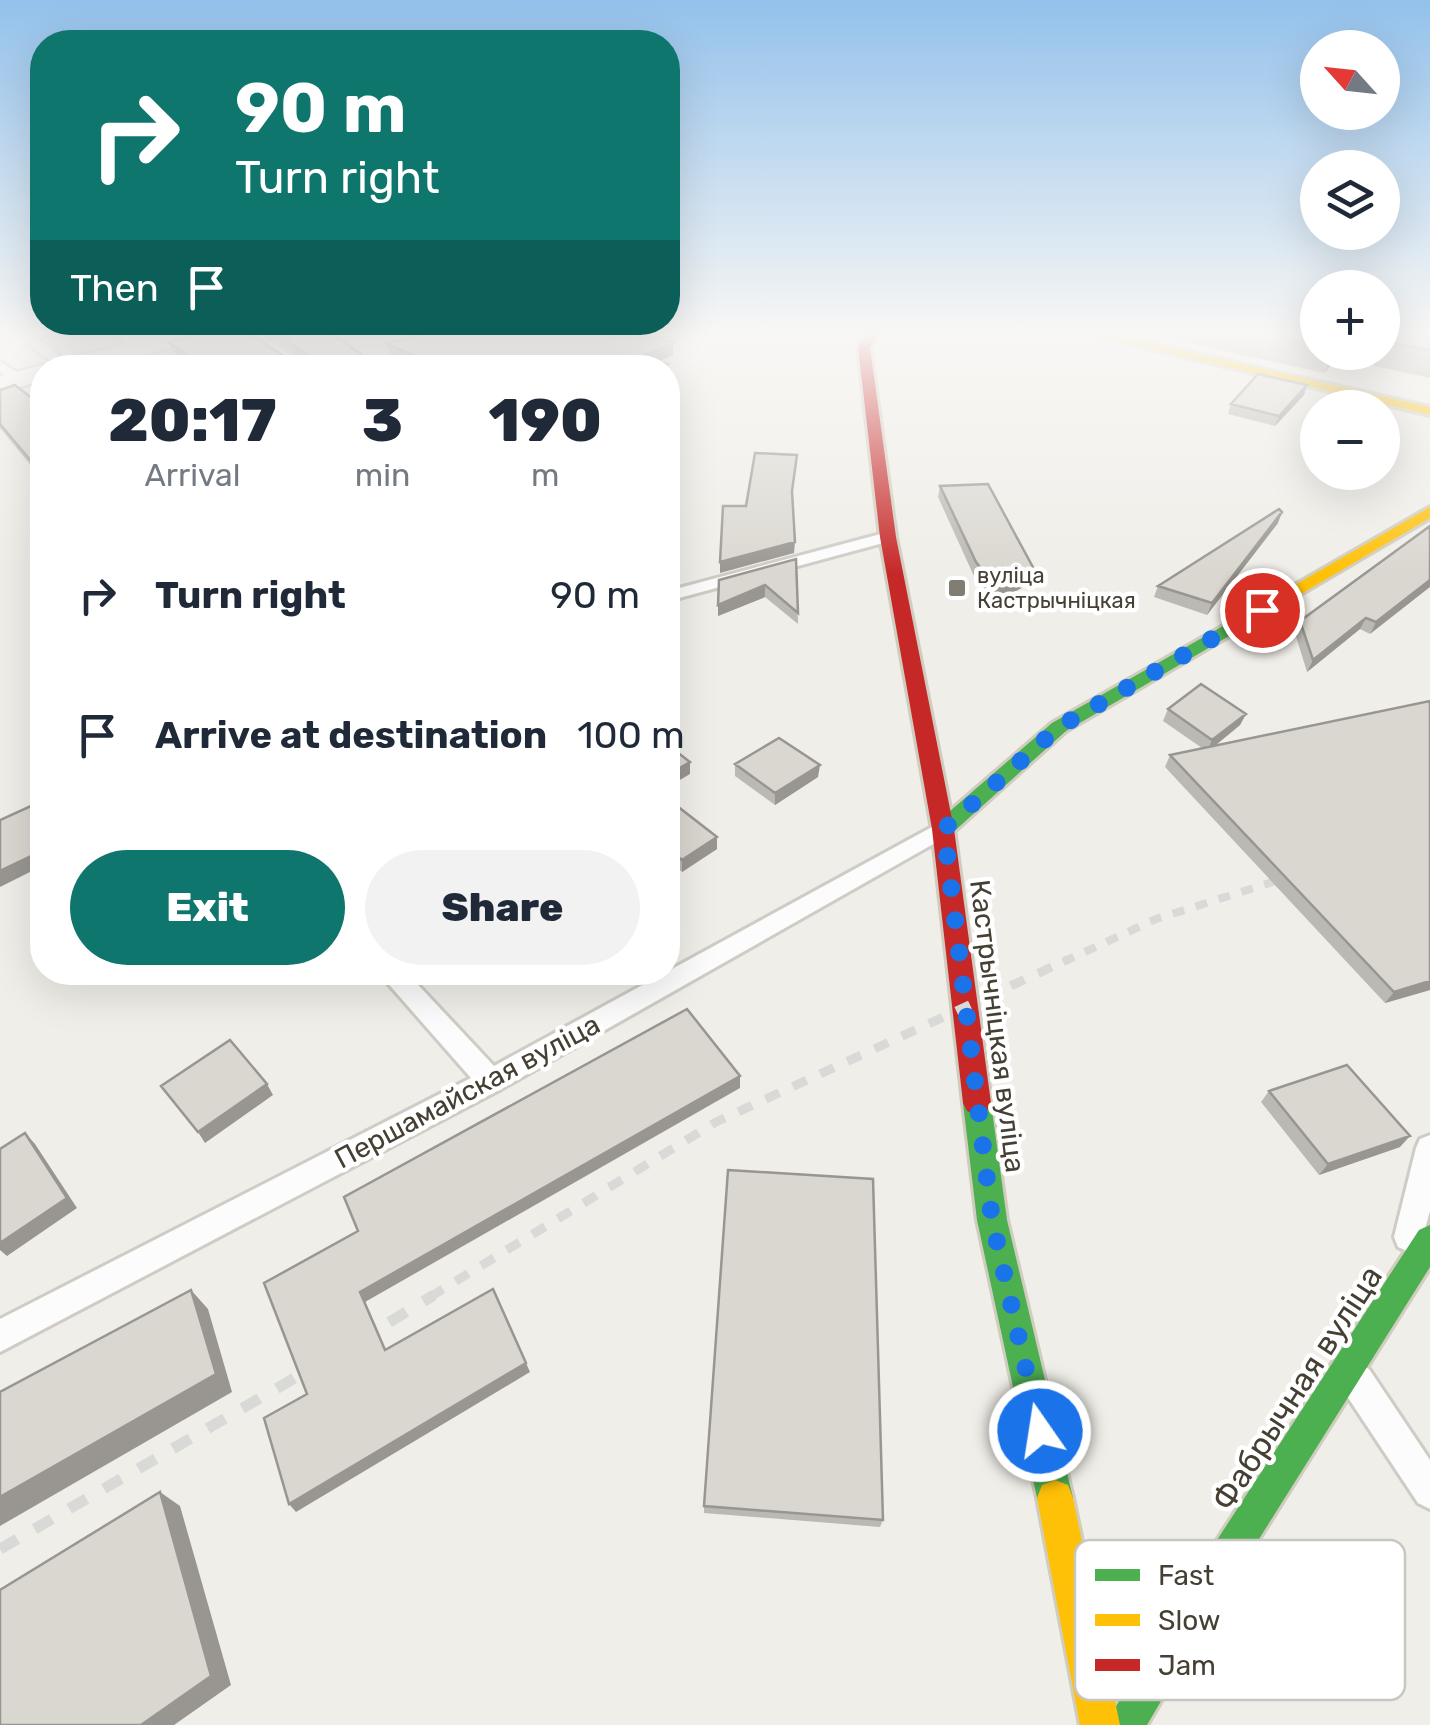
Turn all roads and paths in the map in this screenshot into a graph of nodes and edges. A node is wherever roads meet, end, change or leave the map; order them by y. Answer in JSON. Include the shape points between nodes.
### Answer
{"nodes":[{"id":1,"x":872,"y":414,"type":"edge"},
{"id":2,"x":1430,"y":512,"type":"edge"},
{"id":3,"x":888,"y":536,"type":"junction"},
{"id":4,"x":680,"y":593,"type":"edge"},
{"id":5,"x":944,"y":829,"type":"junction"},
{"id":6,"x":680,"y":976,"type":"edge"},
{"id":7,"x":402,"y":985,"type":"edge"},
{"id":8,"x":664,"y":985,"type":"edge"},
{"id":9,"x":492,"y":1081,"type":"junction"},
{"id":10,"x":1430,"y":1148,"type":"edge"},
{"id":11,"x":1430,"y":1240,"type":"edge"},
{"id":12,"x":1397,"y":1294,"type":"junction"},
{"id":13,"x":0,"y":1336,"type":"edge"},
{"id":14,"x":1349,"y":1370,"type":"junction"},
{"id":15,"x":1430,"y":1490,"type":"edge"},
{"id":16,"x":1238,"y":1540,"type":"edge"},
{"id":17,"x":1075,"y":1597,"type":"edge"},
{"id":18,"x":1095,"y":1700,"type":"edge"},
{"id":19,"x":1140,"y":1700,"type":"edge"},
{"id":20,"x":1100,"y":1725,"type":"edge"},
{"id":21,"x":1125,"y":1725,"type":"edge"}],
"edges":[{"from":1,"to":3,"type":"main road","name":"Кастрычніцкая вуліца"},
{"from":2,"to":5,"type":"main road","name":"Першамайская вуліца","via":[[1059,727]]},
{"from":3,"to":4,"type":"lane"},
{"from":3,"to":5,"type":"main road","name":"Кастрычніцкая вуліца"},
{"from":5,"to":6,"type":"lane","name":"Першамайская вуліца"},
{"from":5,"to":17,"type":"main road","name":"Кастрычніцкая вуліца","via":[[992,1220]]},
{"from":7,"to":9,"type":"lane"},
{"from":8,"to":9,"type":"lane","name":"Першамайская вуліца"},
{"from":9,"to":13,"type":"lane","name":"Першамайская вуліца"},
{"from":10,"to":12,"type":"lane"},
{"from":11,"to":12,"type":"main road","name":"Фабрычная вуліца"},
{"from":12,"to":14,"type":"main road","name":"Фабрычная вуліца"},
{"from":14,"to":15,"type":"lane"},
{"from":14,"to":16,"type":"main road","name":"Фабрычная вуліца"},
{"from":18,"to":20,"type":"main road","name":"Кастрычніцкая вуліца"},
{"from":19,"to":21,"type":"main road","name":"Фабрычная вуліца"}]}
